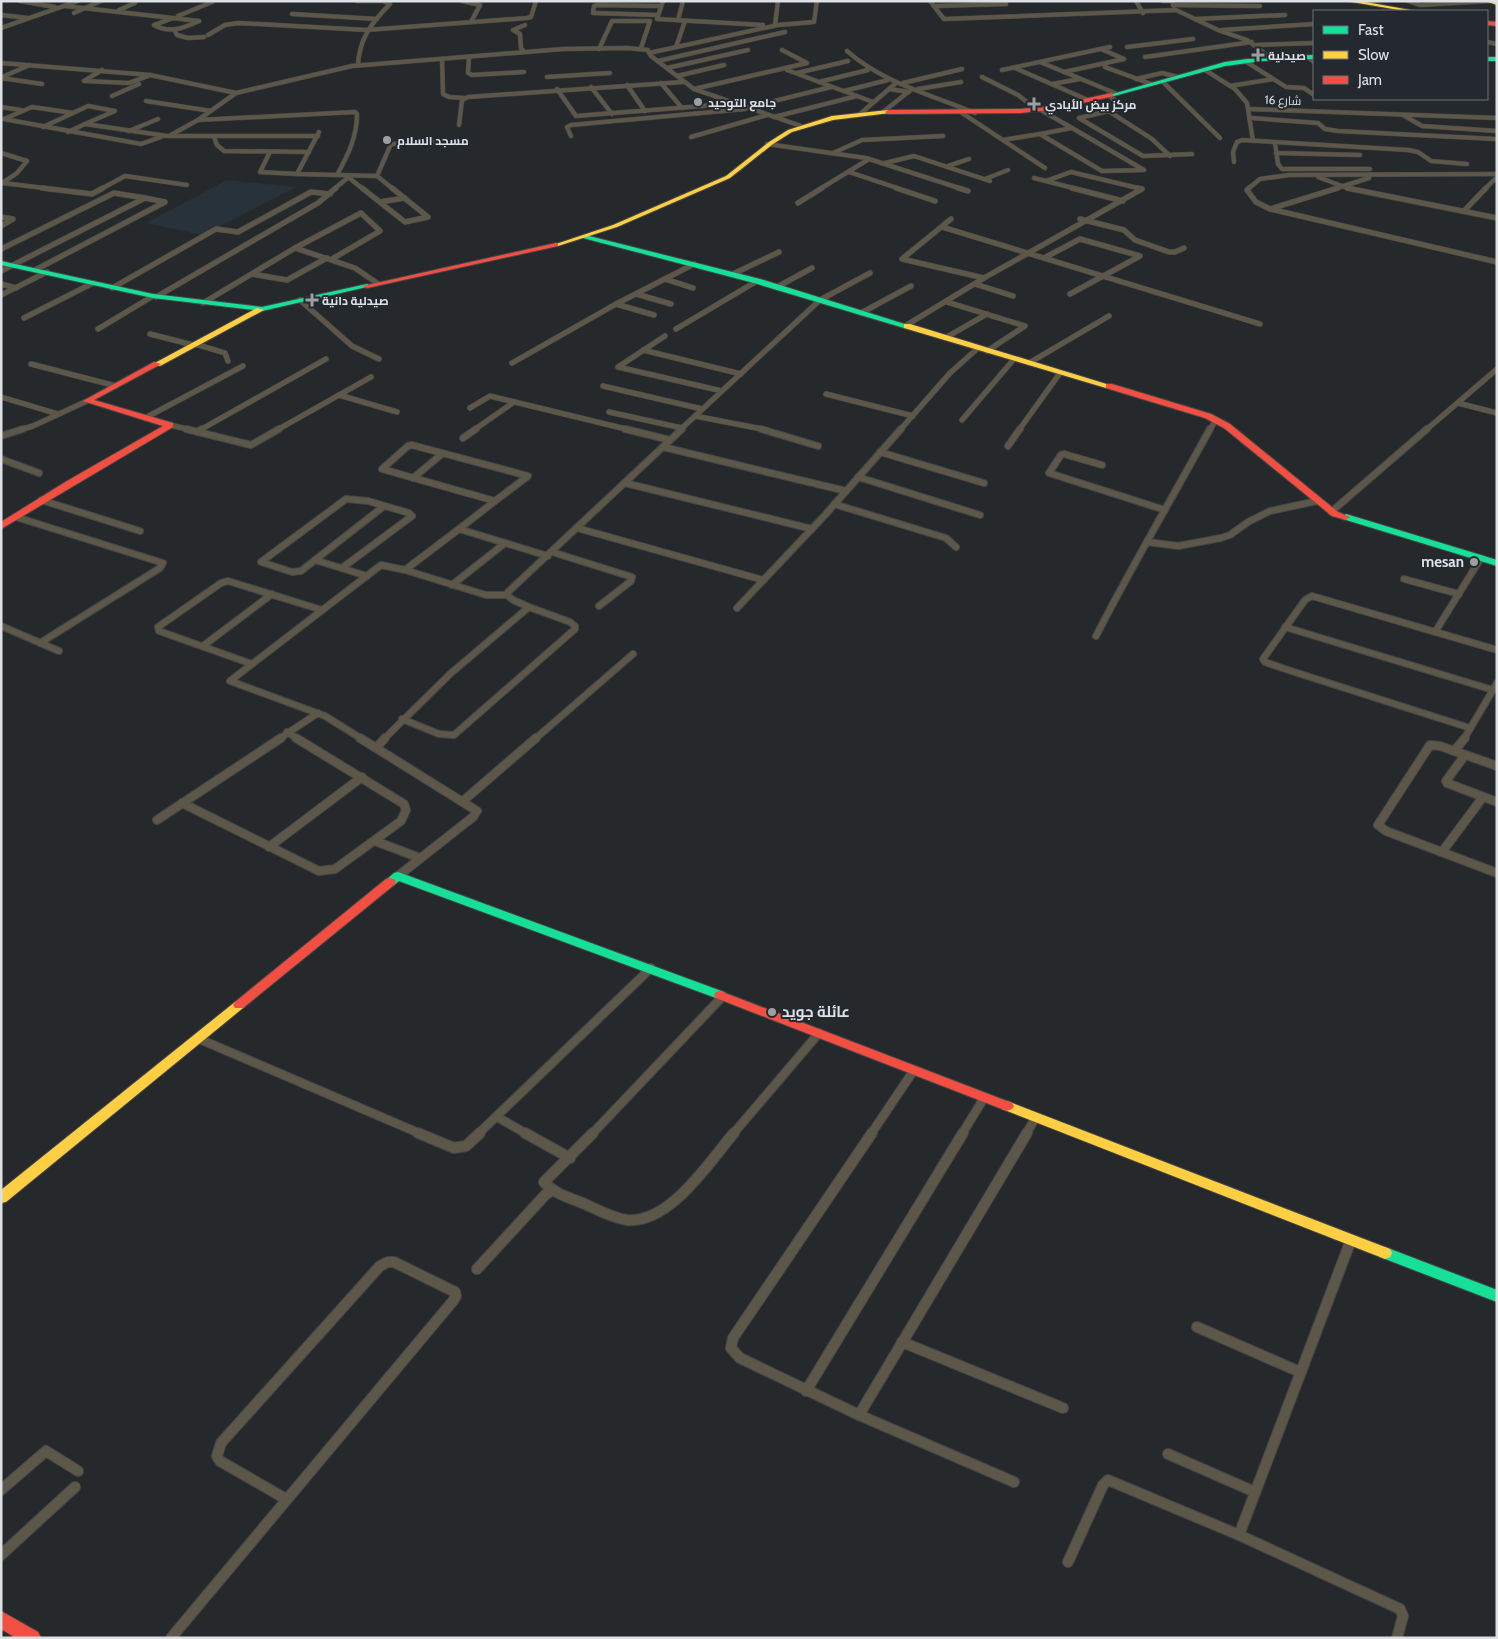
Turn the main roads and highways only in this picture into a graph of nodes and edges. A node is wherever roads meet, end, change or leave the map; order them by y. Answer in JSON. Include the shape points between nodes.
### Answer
{"nodes":[{"id":1,"x":1348,"y":1,"type":"edge"},
{"id":2,"x":1490,"y":1,"type":"edge"},
{"id":3,"x":1497,"y":2,"type":"edge"},
{"id":4,"x":1406,"y":10,"type":"edge"},
{"id":5,"x":1312,"y":59,"type":"edge"},
{"id":6,"x":585,"y":237,"type":"junction"},
{"id":7,"x":7,"y":264,"type":"edge"},
{"id":8,"x":262,"y":310,"type":"junction"},
{"id":9,"x":1,"y":526,"type":"edge"},
{"id":10,"x":1497,"y":563,"type":"edge"},
{"id":11,"x":1,"y":1198,"type":"edge"},
{"id":12,"x":1497,"y":1296,"type":"edge"},
{"id":13,"x":1,"y":1619,"type":"edge"},
{"id":14,"x":32,"y":1638,"type":"edge"}],
"edges":[{"from":1,"to":4,"type":"main road"},
{"from":2,"to":3,"type":"main road"},
{"from":5,"to":6,"type":"main road","via":[[1245,61],[1088,100],[1038,109],[976,113],[884,112],[801,126],[767,144],[745,166],[728,177]]},
{"from":6,"to":8,"type":"main road"},
{"from":6,"to":10,"type":"main road","via":[[733,274],[1216,419],[1331,512]]},
{"from":7,"to":8,"type":"main road","via":[[154,296]]},
{"from":8,"to":9,"type":"main road","via":[[87,401],[170,425]]},
{"from":11,"to":12,"type":"main road","via":[[398,876],[651,968]]},
{"from":13,"to":14,"type":"main road"}]}
